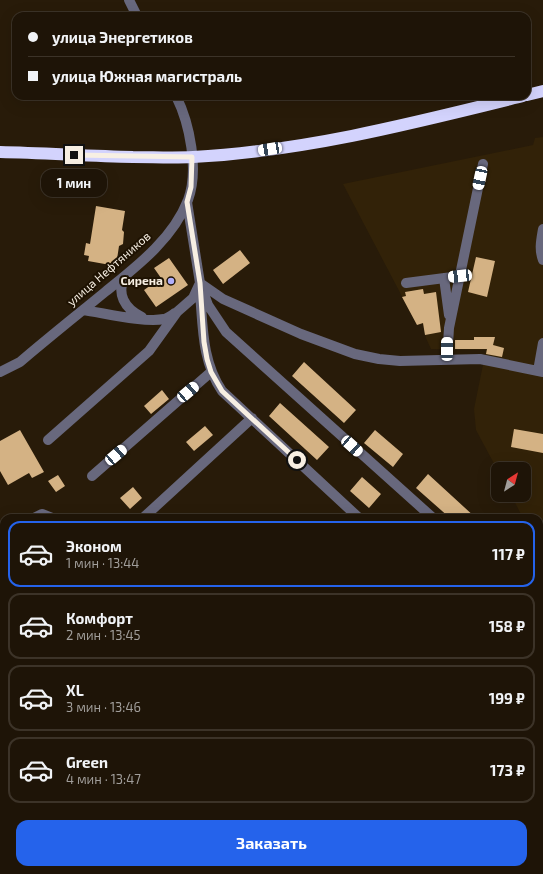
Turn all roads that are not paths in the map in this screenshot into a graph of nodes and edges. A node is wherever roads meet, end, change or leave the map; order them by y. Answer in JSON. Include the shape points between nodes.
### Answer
{"nodes":[{"id":1,"x":129,"y":0,"type":"edge"},
{"id":2,"x":135,"y":12,"type":"edge"},
{"id":3,"x":543,"y":91,"type":"edge"},
{"id":4,"x":531,"y":94,"type":"edge"},
{"id":5,"x":178,"y":100,"type":"edge"},
{"id":6,"x":506,"y":100,"type":"edge"},
{"id":7,"x":0,"y":152,"type":"edge"},
{"id":8,"x":192,"y":157,"type":"junction"},
{"id":9,"x":484,"y":164,"type":"dead end"},
{"id":10,"x":187,"y":202,"type":"junction"},
{"id":11,"x":543,"y":229,"type":"edge"},
{"id":12,"x":543,"y":260,"type":"edge"},
{"id":13,"x":129,"y":272,"type":"junction"},
{"id":14,"x":460,"y":276,"type":"junction"},
{"id":15,"x":444,"y":278,"type":"junction"},
{"id":16,"x":200,"y":283,"type":"junction"},
{"id":17,"x":406,"y":283,"type":"dead end"},
{"id":18,"x":83,"y":310,"type":"junction"},
{"id":19,"x":177,"y":312,"type":"junction"},
{"id":20,"x":148,"y":319,"type":"junction"},
{"id":21,"x":450,"y":322,"type":"junction"},
{"id":22,"x":543,"y":343,"type":"edge"},
{"id":23,"x":447,"y":360,"type":"junction"},
{"id":24,"x":20,"y":362,"type":"junction"},
{"id":25,"x":540,"y":371,"type":"edge"},
{"id":26,"x":0,"y":372,"type":"edge"},
{"id":27,"x":211,"y":372,"type":"junction"},
{"id":28,"x":0,"y":379,"type":"edge"},
{"id":29,"x":252,"y":418,"type":"junction"},
{"id":30,"x":48,"y":440,"type":"dead end"},
{"id":31,"x":92,"y":476,"type":"dead end"},
{"id":32,"x":147,"y":514,"type":"edge"},
{"id":33,"x":352,"y":514,"type":"edge"},
{"id":34,"x":429,"y":514,"type":"edge"}],
"edges":[{"from":1,"to":2,"type":"street"},
{"from":3,"to":4,"type":"highway"},
{"from":5,"to":8,"type":"street","name":"улица Нефтяников","via":[[187,124]]},
{"from":6,"to":8,"type":"highway","via":[[354,135],[258,151]]},
{"from":7,"to":8,"type":"highway"},
{"from":8,"to":10,"type":"street","name":"улица Нефтяников","via":[[191,187]]},
{"from":9,"to":14,"type":"street"},
{"from":10,"to":13,"type":"street","name":"улица Нефтяников","via":[[163,239]]},
{"from":10,"to":16,"type":"street"},
{"from":11,"to":12,"type":"street","via":[[540,252]]},
{"from":13,"to":18,"type":"street","name":"улица Нефтяников"},
{"from":13,"to":20,"type":"street","via":[[121,286],[123,300],[128,307]]},
{"from":14,"to":15,"type":"street"},
{"from":14,"to":21,"type":"street"},
{"from":15,"to":17,"type":"street"},
{"from":15,"to":21,"type":"street"},
{"from":16,"to":19,"type":"street","via":[[193,298]]},
{"from":16,"to":23,"type":"street","via":[[224,299],[342,350],[388,360]]},
{"from":16,"to":27,"type":"street","via":[[204,342]]},
{"from":16,"to":34,"type":"street","via":[[208,305],[226,332]]},
{"from":18,"to":20,"type":"street"},
{"from":18,"to":24,"type":"street","name":"улица Нефтяников"},
{"from":19,"to":20,"type":"street","via":[[163,319]]},
{"from":19,"to":30,"type":"street","via":[[148,351]]},
{"from":21,"to":23,"type":"street"},
{"from":22,"to":25,"type":"street"},
{"from":23,"to":25,"type":"street","via":[[480,359]]},
{"from":24,"to":26,"type":"street","name":"улица Нефтяников"},
{"from":24,"to":28,"type":"street"},
{"from":27,"to":29,"type":"street","via":[[222,391]]},
{"from":27,"to":31,"type":"street"},
{"from":29,"to":32,"type":"street"},
{"from":29,"to":33,"type":"street"}]}
